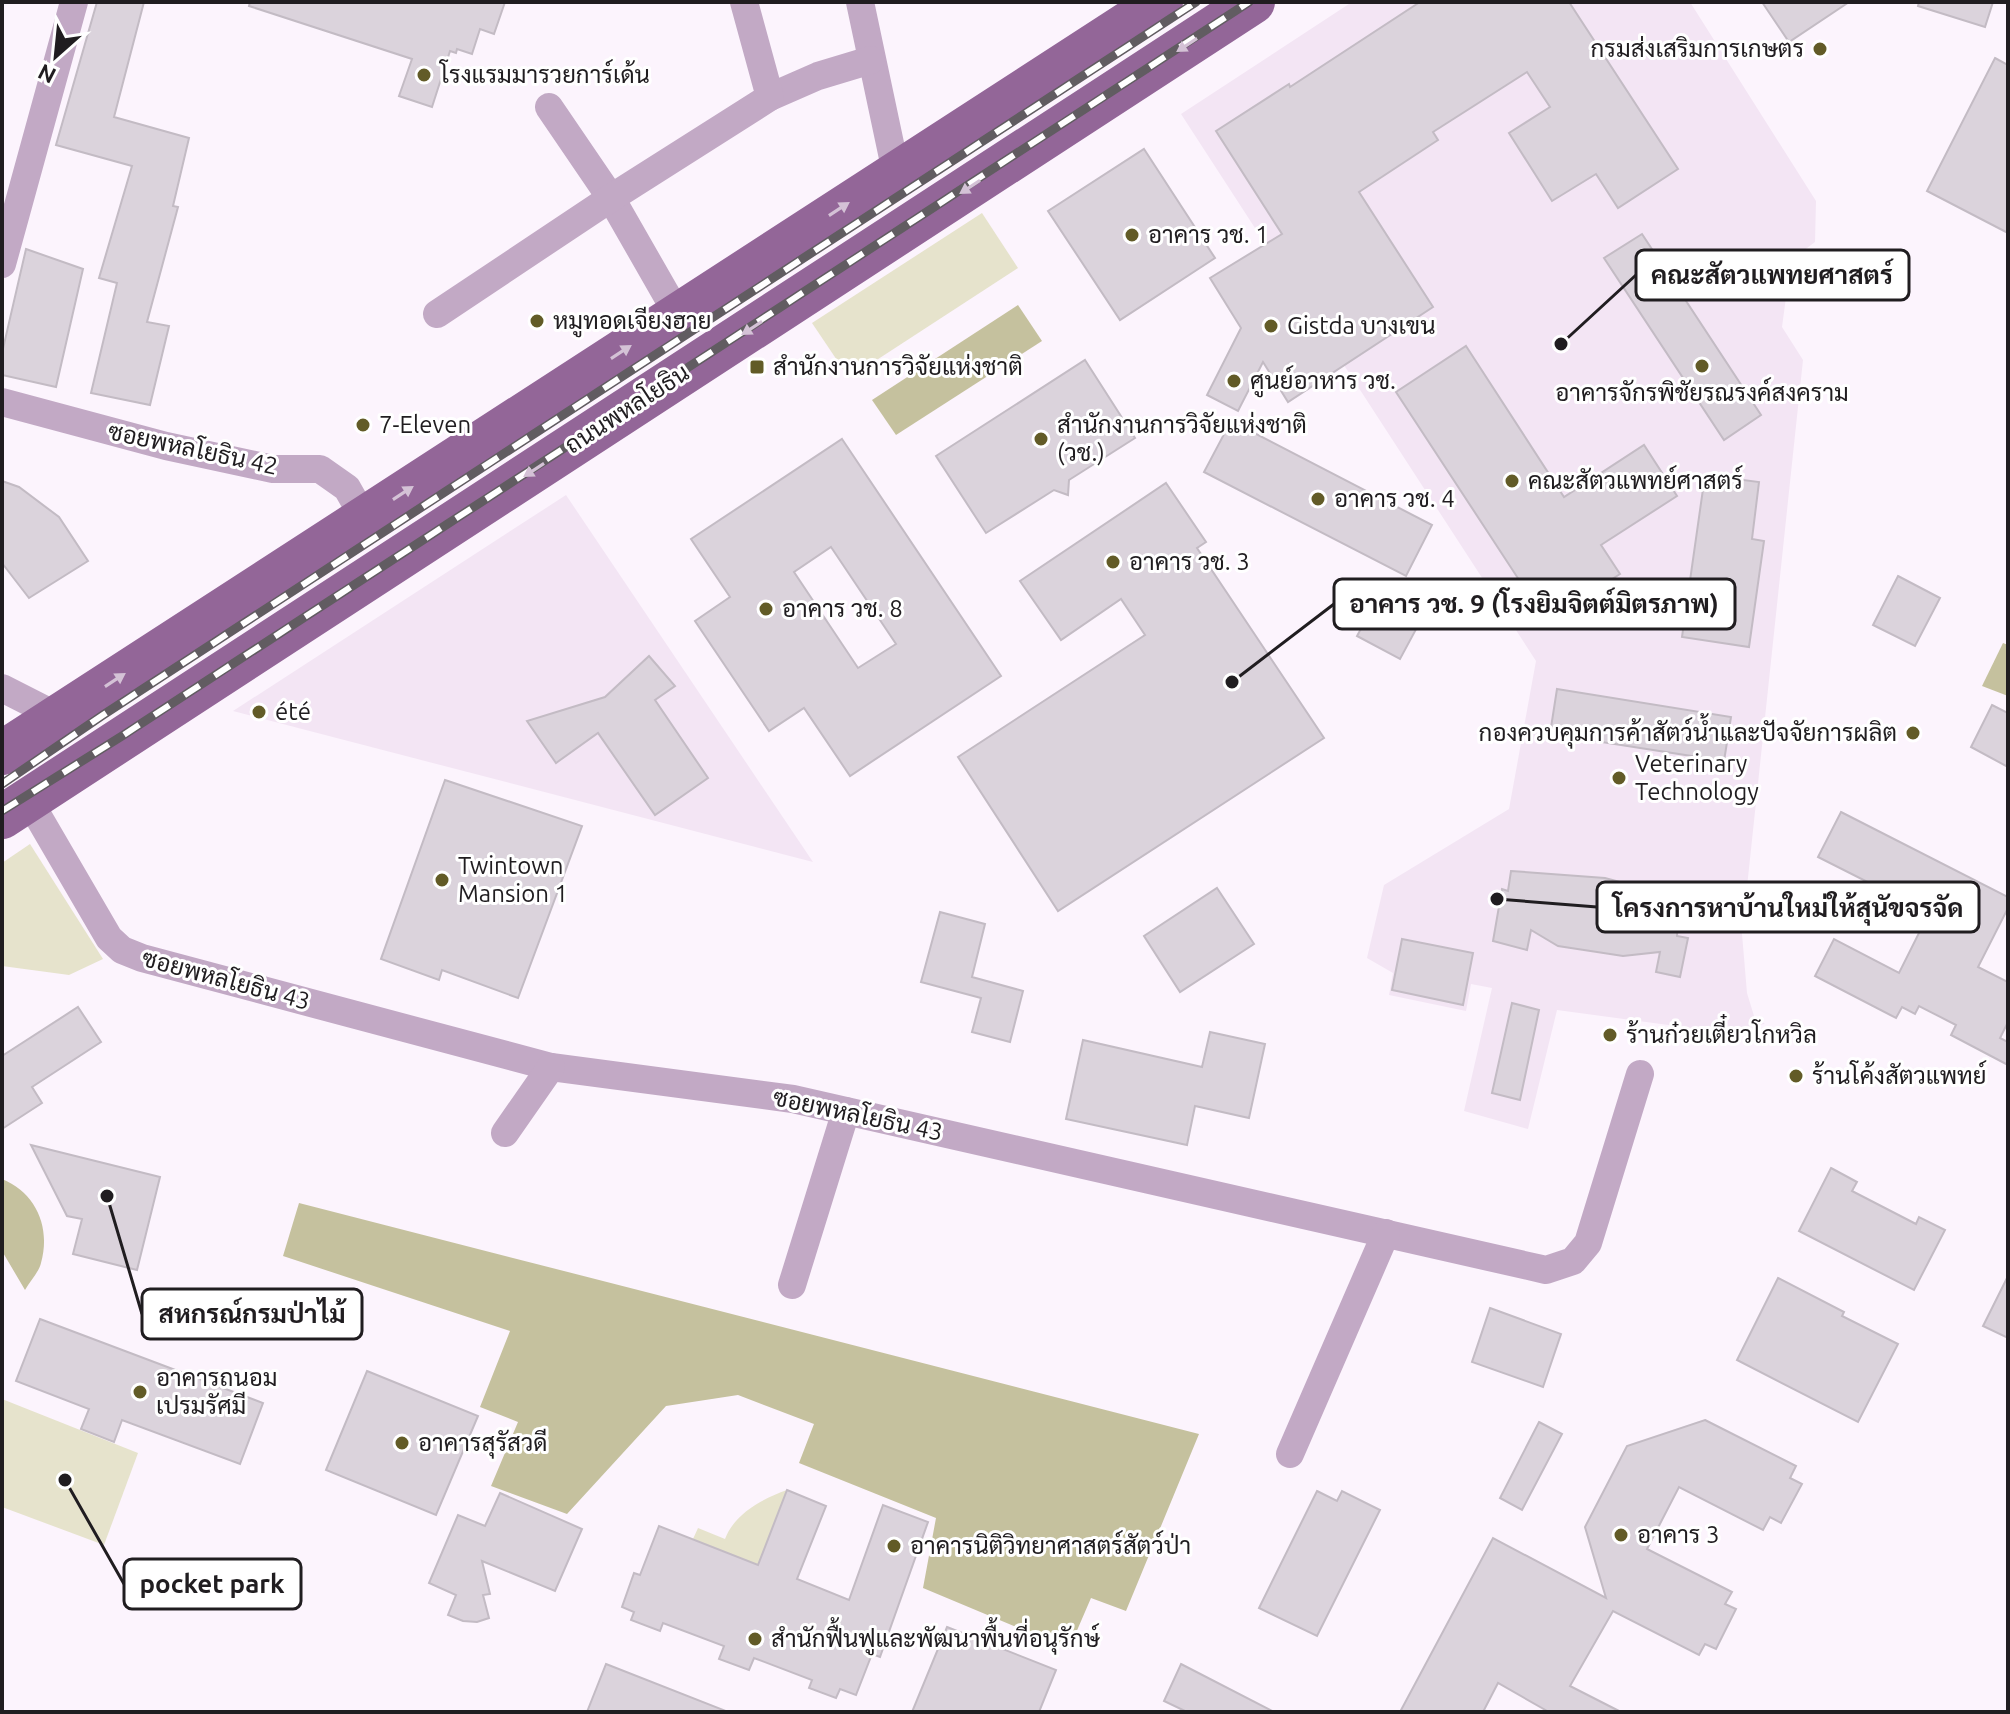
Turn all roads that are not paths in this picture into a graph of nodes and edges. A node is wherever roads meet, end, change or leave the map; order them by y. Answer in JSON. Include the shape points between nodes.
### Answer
{"nodes":[{"id":1,"x":74,"y":2,"type":"edge"},
{"id":2,"x":744,"y":2,"type":"edge"},
{"id":3,"x":860,"y":2,"type":"edge"},
{"id":4,"x":1253,"y":2,"type":"edge"},
{"id":5,"x":1138,"y":8,"type":"edge"},
{"id":6,"x":871,"y":60,"type":"junction"},
{"id":7,"x":770,"y":97,"type":"junction"},
{"id":8,"x":549,"y":107,"type":"dead end"},
{"id":9,"x":896,"y":172,"type":"junction"},
{"id":10,"x":611,"y":198,"type":"junction"},
{"id":11,"x":2,"y":264,"type":"edge"},
{"id":12,"x":437,"y":314,"type":"dead end"},
{"id":13,"x":678,"y":315,"type":"junction"},
{"id":14,"x":2,"y":402,"type":"edge"},
{"id":15,"x":364,"y":518,"type":"junction"},
{"id":16,"x":227,"y":608,"type":"junction"},
{"id":17,"x":257,"y":650,"type":"junction"},
{"id":18,"x":2,"y":688,"type":"edge"},
{"id":19,"x":59,"y":717,"type":"junction"},
{"id":20,"x":2,"y":753,"type":"edge"},
{"id":21,"x":15,"y":808,"type":"edge"},
{"id":22,"x":551,"y":1067,"type":"junction"},
{"id":23,"x":1640,"y":1074,"type":"dead end"},
{"id":24,"x":846,"y":1111,"type":"junction"},
{"id":25,"x":505,"y":1133,"type":"dead end"},
{"id":26,"x":1386,"y":1233,"type":"junction"},
{"id":27,"x":792,"y":1285,"type":"dead end"},
{"id":28,"x":1290,"y":1454,"type":"dead end"}],
"edges":[{"from":1,"to":11,"type":"street"},
{"from":2,"to":7,"type":"street"},
{"from":3,"to":6,"type":"street"},
{"from":4,"to":17,"type":"main road","name":"ถนนพหลโยธิน","one_way":true},
{"from":5,"to":9,"type":"main road"},
{"from":6,"to":7,"type":"street"},
{"from":6,"to":9,"type":"street"},
{"from":7,"to":10,"type":"street"},
{"from":8,"to":10,"type":"street"},
{"from":13,"to":9,"type":"main road","one_way":true},
{"from":10,"to":12,"type":"street"},
{"from":10,"to":13,"type":"street"},
{"from":15,"to":13,"type":"main road","one_way":true},
{"from":14,"to":15,"type":"street","name":"ซอยพหลโยธิน 42","via":[[273,469],[320,469],[347,488]]},
{"from":15,"to":16,"type":"main road"},
{"from":16,"to":17,"type":"main road"},
{"from":19,"to":16,"type":"main road","one_way":true},
{"from":17,"to":21,"type":"main road","name":"ถนนพหลโยธิน"},
{"from":18,"to":19,"type":"street"},
{"from":19,"to":20,"type":"main road"},
{"from":21,"to":22,"type":"street","name":"ซอยพหลโยธิน 43","via":[[122,950]]},
{"from":22,"to":24,"type":"street","name":"ซอยพหลโยธิน 43","via":[[793,1099]]},
{"from":22,"to":25,"type":"street"},
{"from":23,"to":26,"type":"street","name":"ซอยพหลโยธิน 43","via":[[1588,1243],[1573,1261],[1546,1270]]},
{"from":24,"to":26,"type":"street","name":"ซอยพหลโยธิน 43"},
{"from":24,"to":27,"type":"street"},
{"from":26,"to":28,"type":"street"}]}
